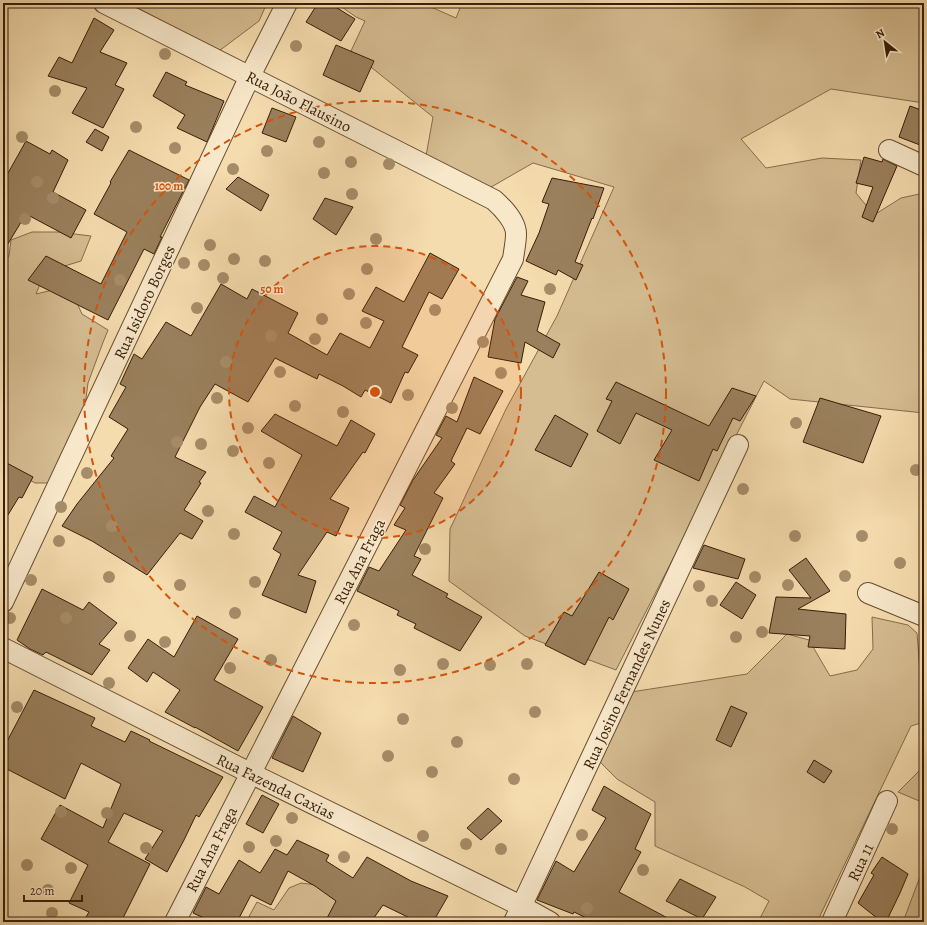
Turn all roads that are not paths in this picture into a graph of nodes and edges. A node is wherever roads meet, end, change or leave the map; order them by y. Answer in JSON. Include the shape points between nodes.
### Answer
{"nodes":[{"id":1,"x":104,"y":3,"type":"edge"},
{"id":2,"x":287,"y":3,"type":"edge"},
{"id":3,"x":250,"y":76,"type":"junction"},
{"id":4,"x":889,"y":150,"type":"dead end"},
{"id":5,"x":924,"y":166,"type":"edge"},
{"id":6,"x":494,"y":200,"type":"joint"},
{"id":7,"x":738,"y":445,"type":"dead end"},
{"id":8,"x":868,"y":593,"type":"dead end"},
{"id":9,"x":3,"y":602,"type":"edge"},
{"id":10,"x":924,"y":616,"type":"edge"},
{"id":11,"x":3,"y":648,"type":"edge"},
{"id":12,"x":250,"y":773,"type":"junction"},
{"id":13,"x":887,"y":801,"type":"dead end"},
{"id":14,"x":518,"y":914,"type":"edge"},
{"id":15,"x":175,"y":922,"type":"edge"},
{"id":16,"x":550,"y":922,"type":"edge"},
{"id":17,"x":832,"y":922,"type":"edge"}],
"edges":[{"from":1,"to":3,"type":"street","name":"Rua João Flausino"},
{"from":2,"to":3,"type":"street","name":"Rua Isidoro Borges"},
{"from":3,"to":6,"type":"street","name":"Rua João Flausino"},
{"from":3,"to":9,"type":"street","name":"Rua Isidoro Borges"},
{"from":4,"to":5,"type":"street"},
{"from":6,"to":12,"type":"street","name":"Rua Ana Fraga","via":[[511,220],[516,233],[513,260]]},
{"from":7,"to":14,"type":"street","name":"Rua Josino Fernandes Nunes"},
{"from":8,"to":10,"type":"street"},
{"from":11,"to":12,"type":"street","name":"Rua Fazenda Caxias"},
{"from":12,"to":14,"type":"street","name":"Rua Fazenda Caxias"},
{"from":12,"to":15,"type":"street","name":"Rua Ana Fraga"},
{"from":13,"to":17,"type":"street","name":"Rua 11"},
{"from":14,"to":16,"type":"street","name":"Rua Fazenda Caxias"}]}
